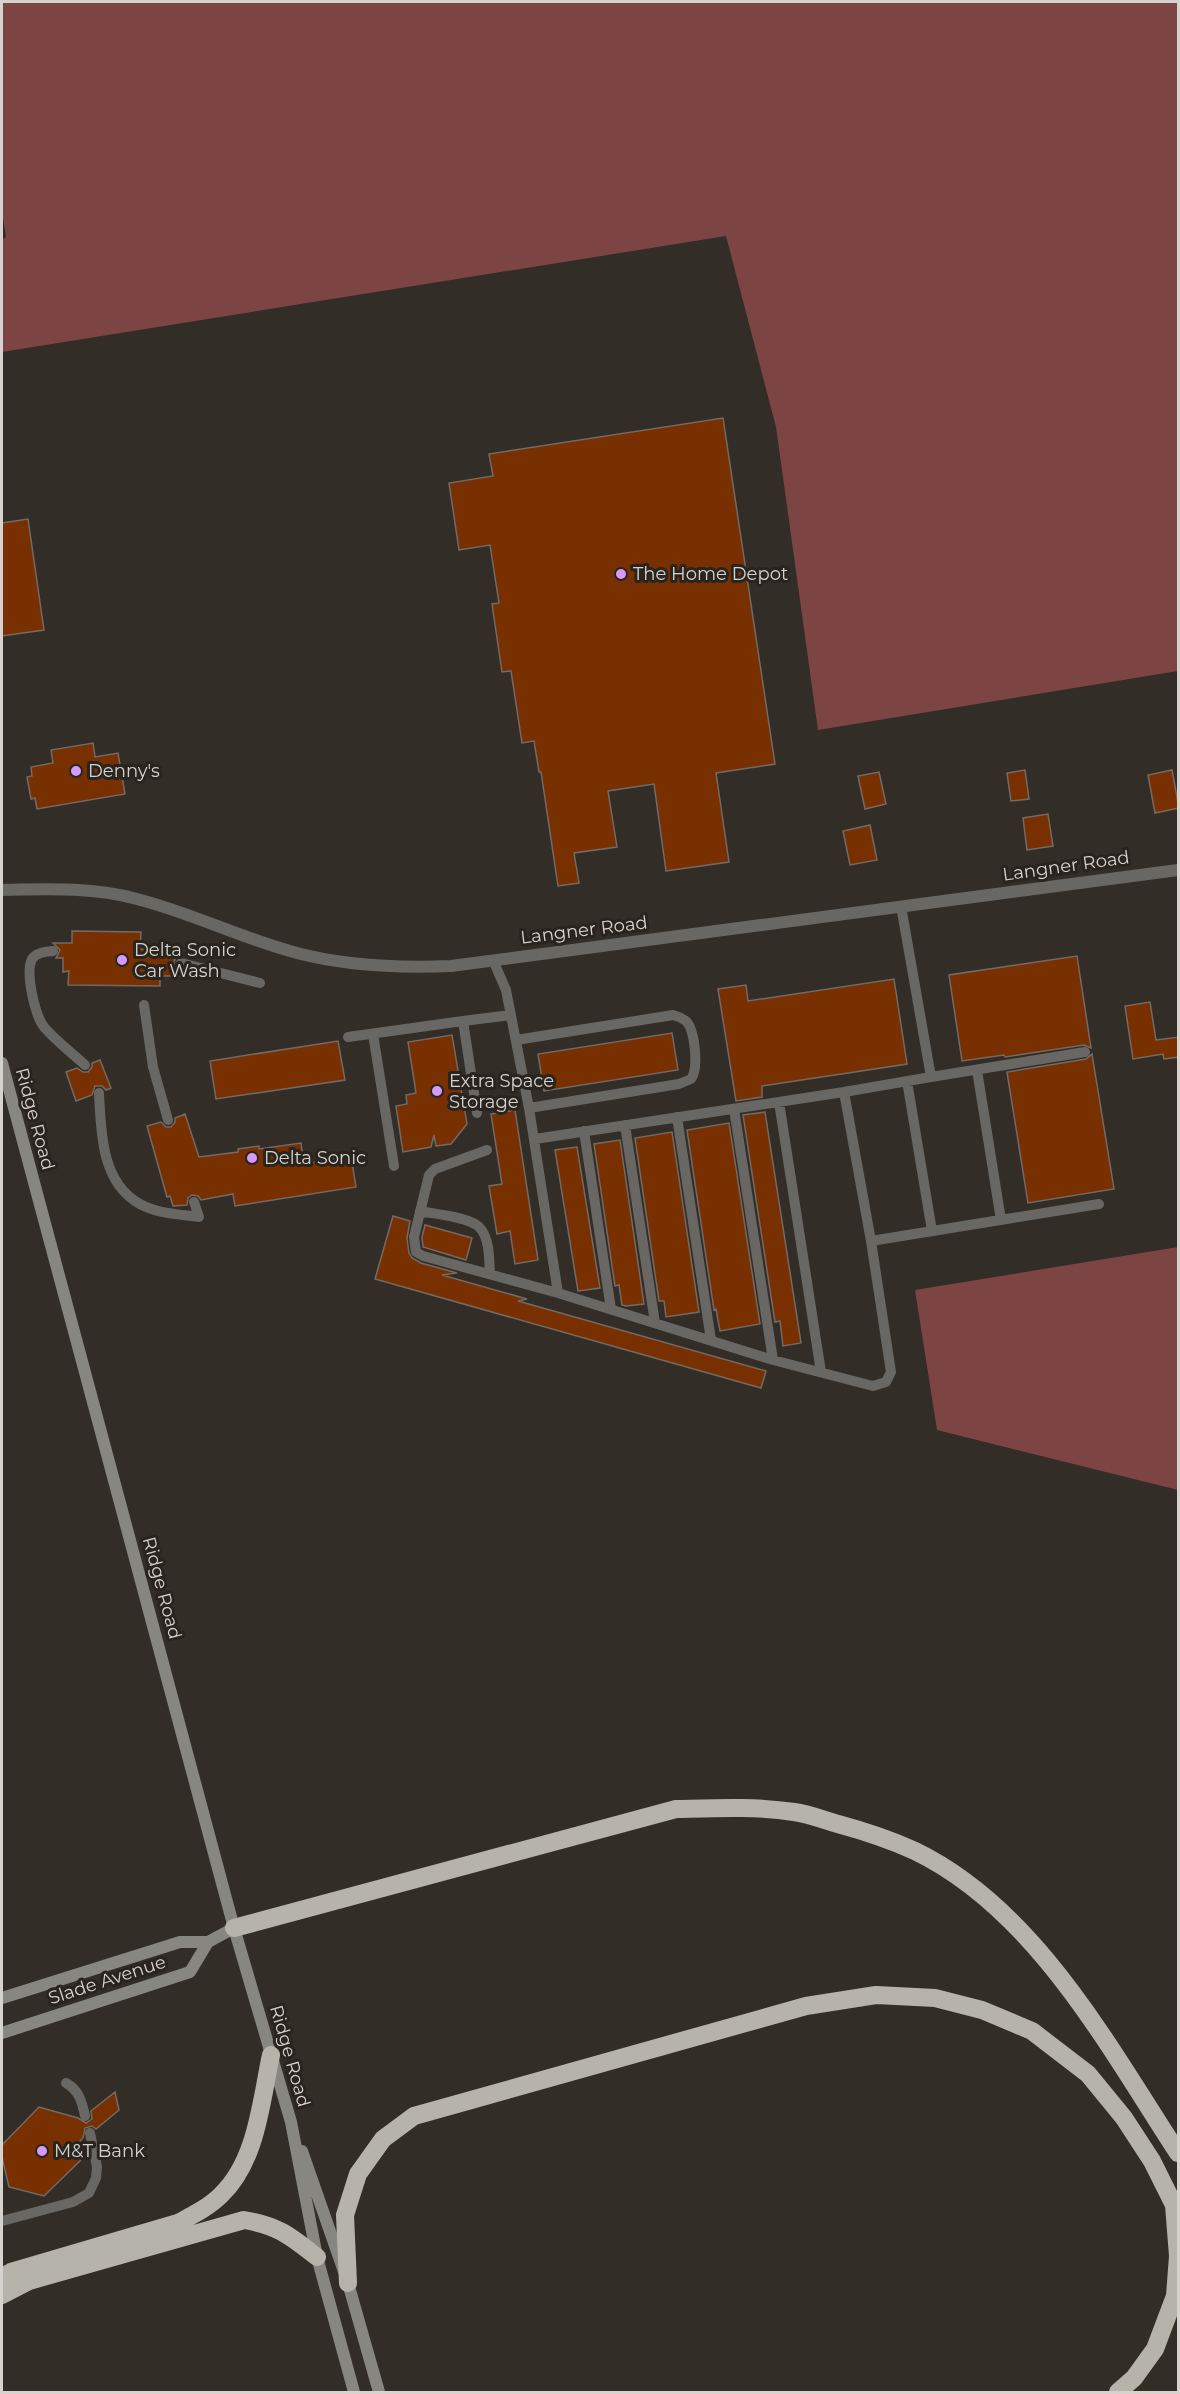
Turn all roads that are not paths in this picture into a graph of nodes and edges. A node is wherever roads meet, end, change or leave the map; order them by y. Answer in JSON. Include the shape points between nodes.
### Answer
{"nodes":[{"id":1,"x":1179,"y":870,"type":"edge"},
{"id":2,"x":2,"y":890,"type":"edge"},
{"id":3,"x":901,"y":906,"type":"junction"},
{"id":4,"x":53,"y":951,"type":"dead end"},
{"id":5,"x":494,"y":960,"type":"junction"},
{"id":6,"x":181,"y":963,"type":"dead end"},
{"id":7,"x":260,"y":982,"type":"dead end"},
{"id":8,"x":144,"y":1005,"type":"dead end"},
{"id":9,"x":511,"y":1015,"type":"junction"},
{"id":10,"x":463,"y":1021,"type":"junction"},
{"id":11,"x":373,"y":1034,"type":"junction"},
{"id":12,"x":348,"y":1037,"type":"dead end"},
{"id":13,"x":516,"y":1040,"type":"junction"},
{"id":14,"x":1085,"y":1052,"type":"dead end"},
{"id":15,"x":2,"y":1063,"type":"edge"},
{"id":16,"x":86,"y":1065,"type":"dead end"},
{"id":17,"x":977,"y":1070,"type":"junction"},
{"id":18,"x":931,"y":1077,"type":"junction"},
{"id":19,"x":907,"y":1081,"type":"junction"},
{"id":20,"x":844,"y":1092,"type":"junction"},
{"id":21,"x":99,"y":1093,"type":"dead end"},
{"id":22,"x":779,"y":1102,"type":"junction"},
{"id":23,"x":529,"y":1108,"type":"junction"},
{"id":24,"x":734,"y":1109,"type":"junction"},
{"id":25,"x":477,"y":1113,"type":"dead end"},
{"id":26,"x":677,"y":1117,"type":"junction"},
{"id":27,"x":168,"y":1120,"type":"dead end"},
{"id":28,"x":625,"y":1125,"type":"junction"},
{"id":29,"x":584,"y":1131,"type":"junction"},
{"id":30,"x":535,"y":1139,"type":"junction"},
{"id":31,"x":487,"y":1150,"type":"dead end"},
{"id":32,"x":394,"y":1166,"type":"dead end"},
{"id":33,"x":194,"y":1202,"type":"dead end"},
{"id":34,"x":1099,"y":1204,"type":"dead end"},
{"id":35,"x":420,"y":1211,"type":"junction"},
{"id":36,"x":1001,"y":1220,"type":"junction"},
{"id":37,"x":932,"y":1231,"type":"junction"},
{"id":38,"x":871,"y":1241,"type":"junction"},
{"id":39,"x":490,"y":1274,"type":"junction"},
{"id":40,"x":558,"y":1293,"type":"junction"},
{"id":41,"x":611,"y":1309,"type":"junction"},
{"id":42,"x":655,"y":1323,"type":"junction"},
{"id":43,"x":711,"y":1340,"type":"junction"},
{"id":44,"x":773,"y":1360,"type":"junction"},
{"id":45,"x":820,"y":1372,"type":"junction"},
{"id":46,"x":234,"y":1928,"type":"junction"},
{"id":47,"x":208,"y":1942,"type":"junction"},
{"id":48,"x":2,"y":1998,"type":"edge"},
{"id":49,"x":2,"y":2033,"type":"edge"},
{"id":50,"x":271,"y":2055,"type":"junction"},
{"id":51,"x":66,"y":2083,"type":"dead end"},
{"id":52,"x":85,"y":2115,"type":"dead end"},
{"id":53,"x":291,"y":2122,"type":"junction"},
{"id":54,"x":90,"y":2133,"type":"dead end"},
{"id":55,"x":1179,"y":2153,"type":"edge"},
{"id":56,"x":2,"y":2221,"type":"edge"},
{"id":57,"x":317,"y":2257,"type":"junction"},
{"id":58,"x":2,"y":2277,"type":"edge"},
{"id":59,"x":348,"y":2283,"type":"junction"},
{"id":60,"x":2,"y":2295,"type":"edge"},
{"id":61,"x":354,"y":2392,"type":"edge"},
{"id":62,"x":379,"y":2392,"type":"edge"},
{"id":63,"x":1118,"y":2392,"type":"edge"}],
"edges":[{"from":1,"to":3,"type":"street","name":"Langner Road"},
{"from":2,"to":5,"type":"street","name":"Langner Road","via":[[96,891],[137,899],[298,953],[345,961],[427,967]]},
{"from":3,"to":5,"type":"street","name":"Langner Road"},
{"from":3,"to":18,"type":"lane"},
{"from":4,"to":16,"type":"lane","via":[[38,954],[31,961],[34,1004],[43,1026]]},
{"from":5,"to":9,"type":"lane"},
{"from":6,"to":7,"type":"lane"},
{"from":8,"to":27,"type":"lane","via":[[153,1066]]},
{"from":9,"to":10,"type":"lane"},
{"from":9,"to":13,"type":"lane"},
{"from":10,"to":11,"type":"lane"},
{"from":10,"to":25,"type":"lane"},
{"from":11,"to":12,"type":"lane"},
{"from":11,"to":32,"type":"lane"},
{"from":13,"to":23,"type":"lane"},
{"from":13,"to":23,"type":"lane","via":[[673,1015],[687,1022],[691,1029],[696,1067],[691,1079]]},
{"from":14,"to":17,"type":"lane"},
{"from":15,"to":46,"type":"street","name":"Ridge Road"},
{"from":17,"to":18,"type":"lane"},
{"from":17,"to":36,"type":"lane"},
{"from":18,"to":19,"type":"lane"},
{"from":19,"to":20,"type":"lane"},
{"from":19,"to":37,"type":"lane"},
{"from":20,"to":22,"type":"lane"},
{"from":20,"to":38,"type":"lane"},
{"from":21,"to":33,"type":"lane","via":[[101,1139],[112,1172],[127,1195],[161,1212],[199,1217]]},
{"from":22,"to":24,"type":"lane"},
{"from":22,"to":45,"type":"lane"},
{"from":23,"to":30,"type":"lane"},
{"from":24,"to":26,"type":"lane"},
{"from":24,"to":44,"type":"lane"},
{"from":26,"to":28,"type":"lane"},
{"from":26,"to":43,"type":"lane"},
{"from":28,"to":29,"type":"lane"},
{"from":28,"to":42,"type":"lane"},
{"from":29,"to":30,"type":"lane"},
{"from":29,"to":41,"type":"lane"},
{"from":30,"to":40,"type":"lane"},
{"from":31,"to":35,"type":"lane","via":[[435,1168],[429,1175]]},
{"from":34,"to":36,"type":"lane"},
{"from":35,"to":39,"type":"lane","via":[[470,1221],[480,1228],[488,1250]]},
{"from":35,"to":39,"type":"lane","via":[[414,1237],[416,1252]]},
{"from":36,"to":37,"type":"lane"},
{"from":37,"to":38,"type":"lane"},
{"from":38,"to":45,"type":"lane","via":[[891,1372],[886,1382],[873,1386]]},
{"from":39,"to":40,"type":"lane"},
{"from":40,"to":41,"type":"lane"},
{"from":41,"to":42,"type":"lane"},
{"from":42,"to":43,"type":"lane"},
{"from":43,"to":44,"type":"lane"},
{"from":44,"to":45,"type":"lane"},
{"from":46,"to":47,"type":"street","name":"Slade Avenue"},
{"from":46,"to":50,"type":"street","name":"Ridge Road"},
{"from":46,"to":55,"type":"highway","via":[[676,1809],[745,1807],[796,1812],[862,1830],[916,1852],[995,1906],[1074,1996]]},
{"from":47,"to":48,"type":"street","name":"Slade Avenue","via":[[180,1942]]},
{"from":47,"to":49,"type":"street","name":"Slade Avenue","via":[[190,1972]]},
{"from":50,"to":53,"type":"street","name":"Ridge Road"},
{"from":50,"to":58,"type":"highway","via":[[247,2156],[222,2195],[178,2223]]},
{"from":51,"to":52,"type":"lane","via":[[79,2095]]},
{"from":53,"to":57,"type":"street","name":"Ridge Road"},
{"from":53,"to":59,"type":"street","name":"Ridge Road"},
{"from":54,"to":56,"type":"lane","via":[[97,2167],[88,2193],[73,2202]]},
{"from":57,"to":60,"type":"highway","via":[[285,2232],[244,2220],[29,2281]]},
{"from":57,"to":61,"type":"street","name":"Ridge Road"},
{"from":59,"to":62,"type":"street","name":"Ridge Road"},
{"from":59,"to":63,"type":"highway","via":[[345,2215],[358,2174],[382,2139],[414,2116],[806,2006],[876,1995],[935,1998],[982,2010],[1032,2031],[1088,2074],[1124,2118],[1174,2205],[1178,2256],[1175,2296],[1155,2349]]}]}
